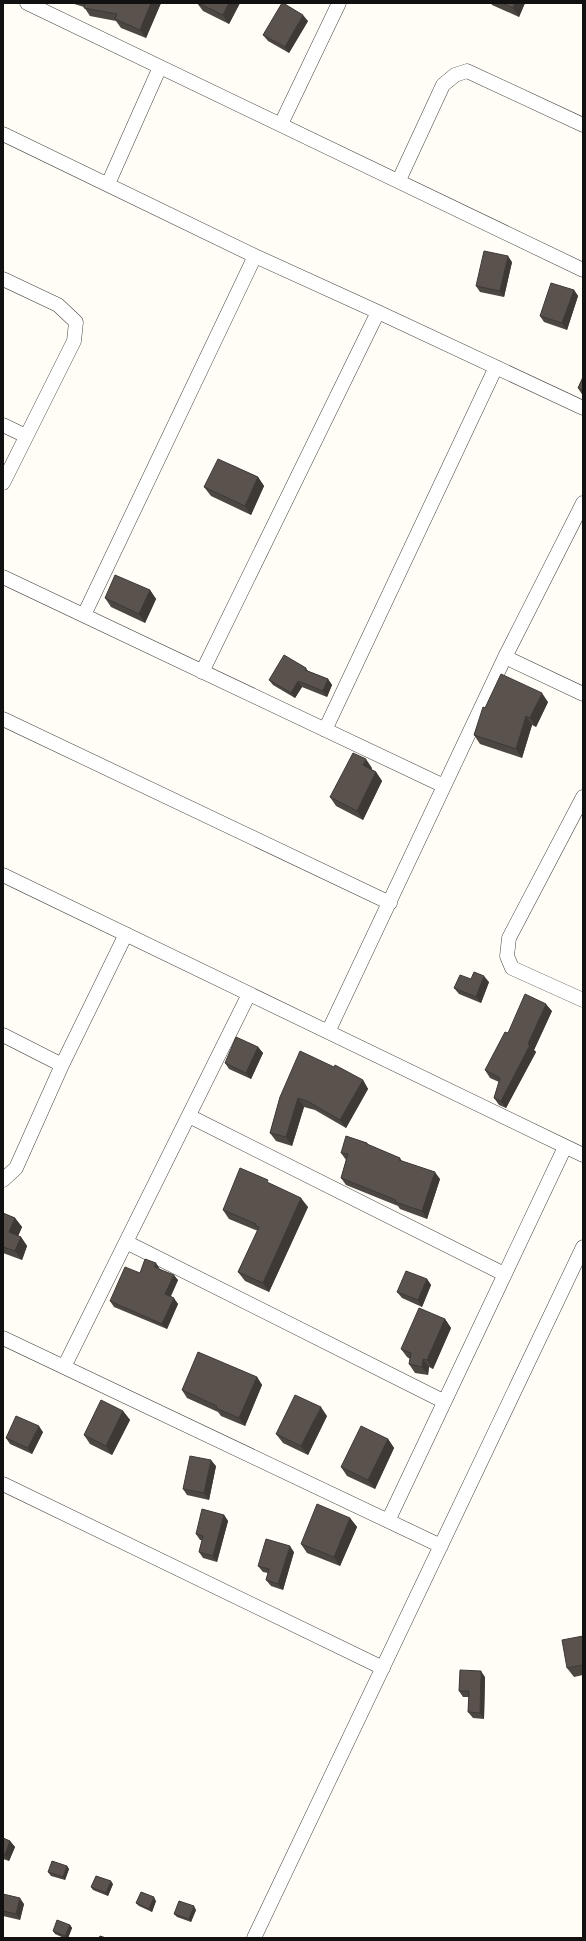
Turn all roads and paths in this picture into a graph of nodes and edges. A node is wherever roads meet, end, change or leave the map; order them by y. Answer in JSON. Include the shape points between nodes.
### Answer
{"nodes":[{"id":1,"x":26,"y":3,"type":"edge"},
{"id":2,"x":335,"y":4,"type":"edge"},
{"id":3,"x":160,"y":67,"type":"junction"},
{"id":4,"x":280,"y":124,"type":"junction"},
{"id":5,"x":583,"y":125,"type":"edge"},
{"id":6,"x":3,"y":134,"type":"edge"},
{"id":7,"x":399,"y":180,"type":"junction"},
{"id":8,"x":108,"y":184,"type":"junction"},
{"id":9,"x":255,"y":256,"type":"junction"},
{"id":10,"x":583,"y":270,"type":"edge"},
{"id":11,"x":3,"y":279,"type":"edge"},
{"id":12,"x":378,"y":312,"type":"junction"},
{"id":13,"x":496,"y":367,"type":"junction"},
{"id":14,"x":583,"y":408,"type":"edge"},
{"id":15,"x":3,"y":426,"type":"edge"},
{"id":16,"x":26,"y":436,"type":"junction"},
{"id":17,"x":3,"y":483,"type":"edge"},
{"id":18,"x":583,"y":503,"type":"edge"},
{"id":19,"x":3,"y":577,"type":"edge"},
{"id":20,"x":84,"y":615,"type":"junction"},
{"id":21,"x":505,"y":657,"type":"junction"},
{"id":22,"x":202,"y":672,"type":"junction"},
{"id":23,"x":583,"y":694,"type":"edge"},
{"id":24,"x":3,"y":719,"type":"edge"},
{"id":25,"x":325,"y":730,"type":"junction"},
{"id":26,"x":444,"y":786,"type":"junction"},
{"id":27,"x":583,"y":797,"type":"edge"},
{"id":28,"x":3,"y":875,"type":"edge"},
{"id":29,"x":390,"y":903,"type":"junction"},
{"id":30,"x":126,"y":934,"type":"junction"},
{"id":31,"x":249,"y":994,"type":"junction"},
{"id":32,"x":583,"y":1000,"type":"edge"},
{"id":33,"x":328,"y":1032,"type":"junction"},
{"id":34,"x":3,"y":1035,"type":"edge"},
{"id":35,"x":62,"y":1065,"type":"junction"},
{"id":36,"x":189,"y":1116,"type":"junction"},
{"id":37,"x":565,"y":1147,"type":"junction"},
{"id":38,"x":583,"y":1155,"type":"edge"},
{"id":39,"x":3,"y":1180,"type":"edge"},
{"id":40,"x":126,"y":1242,"type":"junction"},
{"id":41,"x":583,"y":1247,"type":"edge"},
{"id":42,"x":504,"y":1274,"type":"junction"},
{"id":43,"x":3,"y":1338,"type":"edge"},
{"id":44,"x":64,"y":1367,"type":"junction"},
{"id":45,"x":443,"y":1401,"type":"junction"},
{"id":46,"x":3,"y":1484,"type":"edge"},
{"id":47,"x":388,"y":1521,"type":"junction"},
{"id":48,"x":441,"y":1546,"type":"junction"},
{"id":49,"x":383,"y":1668,"type":"junction"},
{"id":50,"x":254,"y":1938,"type":"edge"}],
"edges":[{"from":1,"to":3,"type":"street"},
{"from":2,"to":4,"type":"street"},
{"from":3,"to":4,"type":"street"},
{"from":3,"to":8,"type":"street"},
{"from":4,"to":7,"type":"street"},
{"from":5,"to":7,"type":"street","via":[[467,71],[455,75],[443,85]]},
{"from":6,"to":8,"type":"street"},
{"from":7,"to":10,"type":"street"},
{"from":8,"to":9,"type":"street"},
{"from":9,"to":12,"type":"street"},
{"from":9,"to":20,"type":"street"},
{"from":11,"to":16,"type":"street","via":[[58,305],[76,322],[74,341]]},
{"from":12,"to":13,"type":"street"},
{"from":12,"to":22,"type":"street"},
{"from":13,"to":14,"type":"street"},
{"from":13,"to":25,"type":"street"},
{"from":15,"to":16,"type":"street"},
{"from":16,"to":17,"type":"street"},
{"from":18,"to":21,"type":"street"},
{"from":19,"to":20,"type":"street"},
{"from":20,"to":22,"type":"street"},
{"from":21,"to":23,"type":"street"},
{"from":21,"to":26,"type":"street"},
{"from":22,"to":25,"type":"street"},
{"from":24,"to":29,"type":"street"},
{"from":25,"to":26,"type":"street"},
{"from":26,"to":29,"type":"street"},
{"from":27,"to":32,"type":"street","via":[[509,938],[507,956],[512,968]]},
{"from":28,"to":30,"type":"street"},
{"from":29,"to":33,"type":"street"},
{"from":30,"to":31,"type":"street"},
{"from":30,"to":35,"type":"street"},
{"from":31,"to":33,"type":"street"},
{"from":31,"to":36,"type":"street"},
{"from":33,"to":37,"type":"street"},
{"from":34,"to":35,"type":"street"},
{"from":35,"to":39,"type":"street","via":[[16,1168]]},
{"from":36,"to":40,"type":"street"},
{"from":36,"to":42,"type":"street"},
{"from":37,"to":38,"type":"street"},
{"from":37,"to":42,"type":"street"},
{"from":40,"to":44,"type":"street"},
{"from":40,"to":45,"type":"street"},
{"from":41,"to":48,"type":"street"},
{"from":42,"to":45,"type":"street"},
{"from":43,"to":44,"type":"street"},
{"from":44,"to":47,"type":"street"},
{"from":45,"to":47,"type":"street"},
{"from":46,"to":49,"type":"street"},
{"from":47,"to":48,"type":"street"},
{"from":48,"to":49,"type":"street"},
{"from":49,"to":50,"type":"street"}]}
